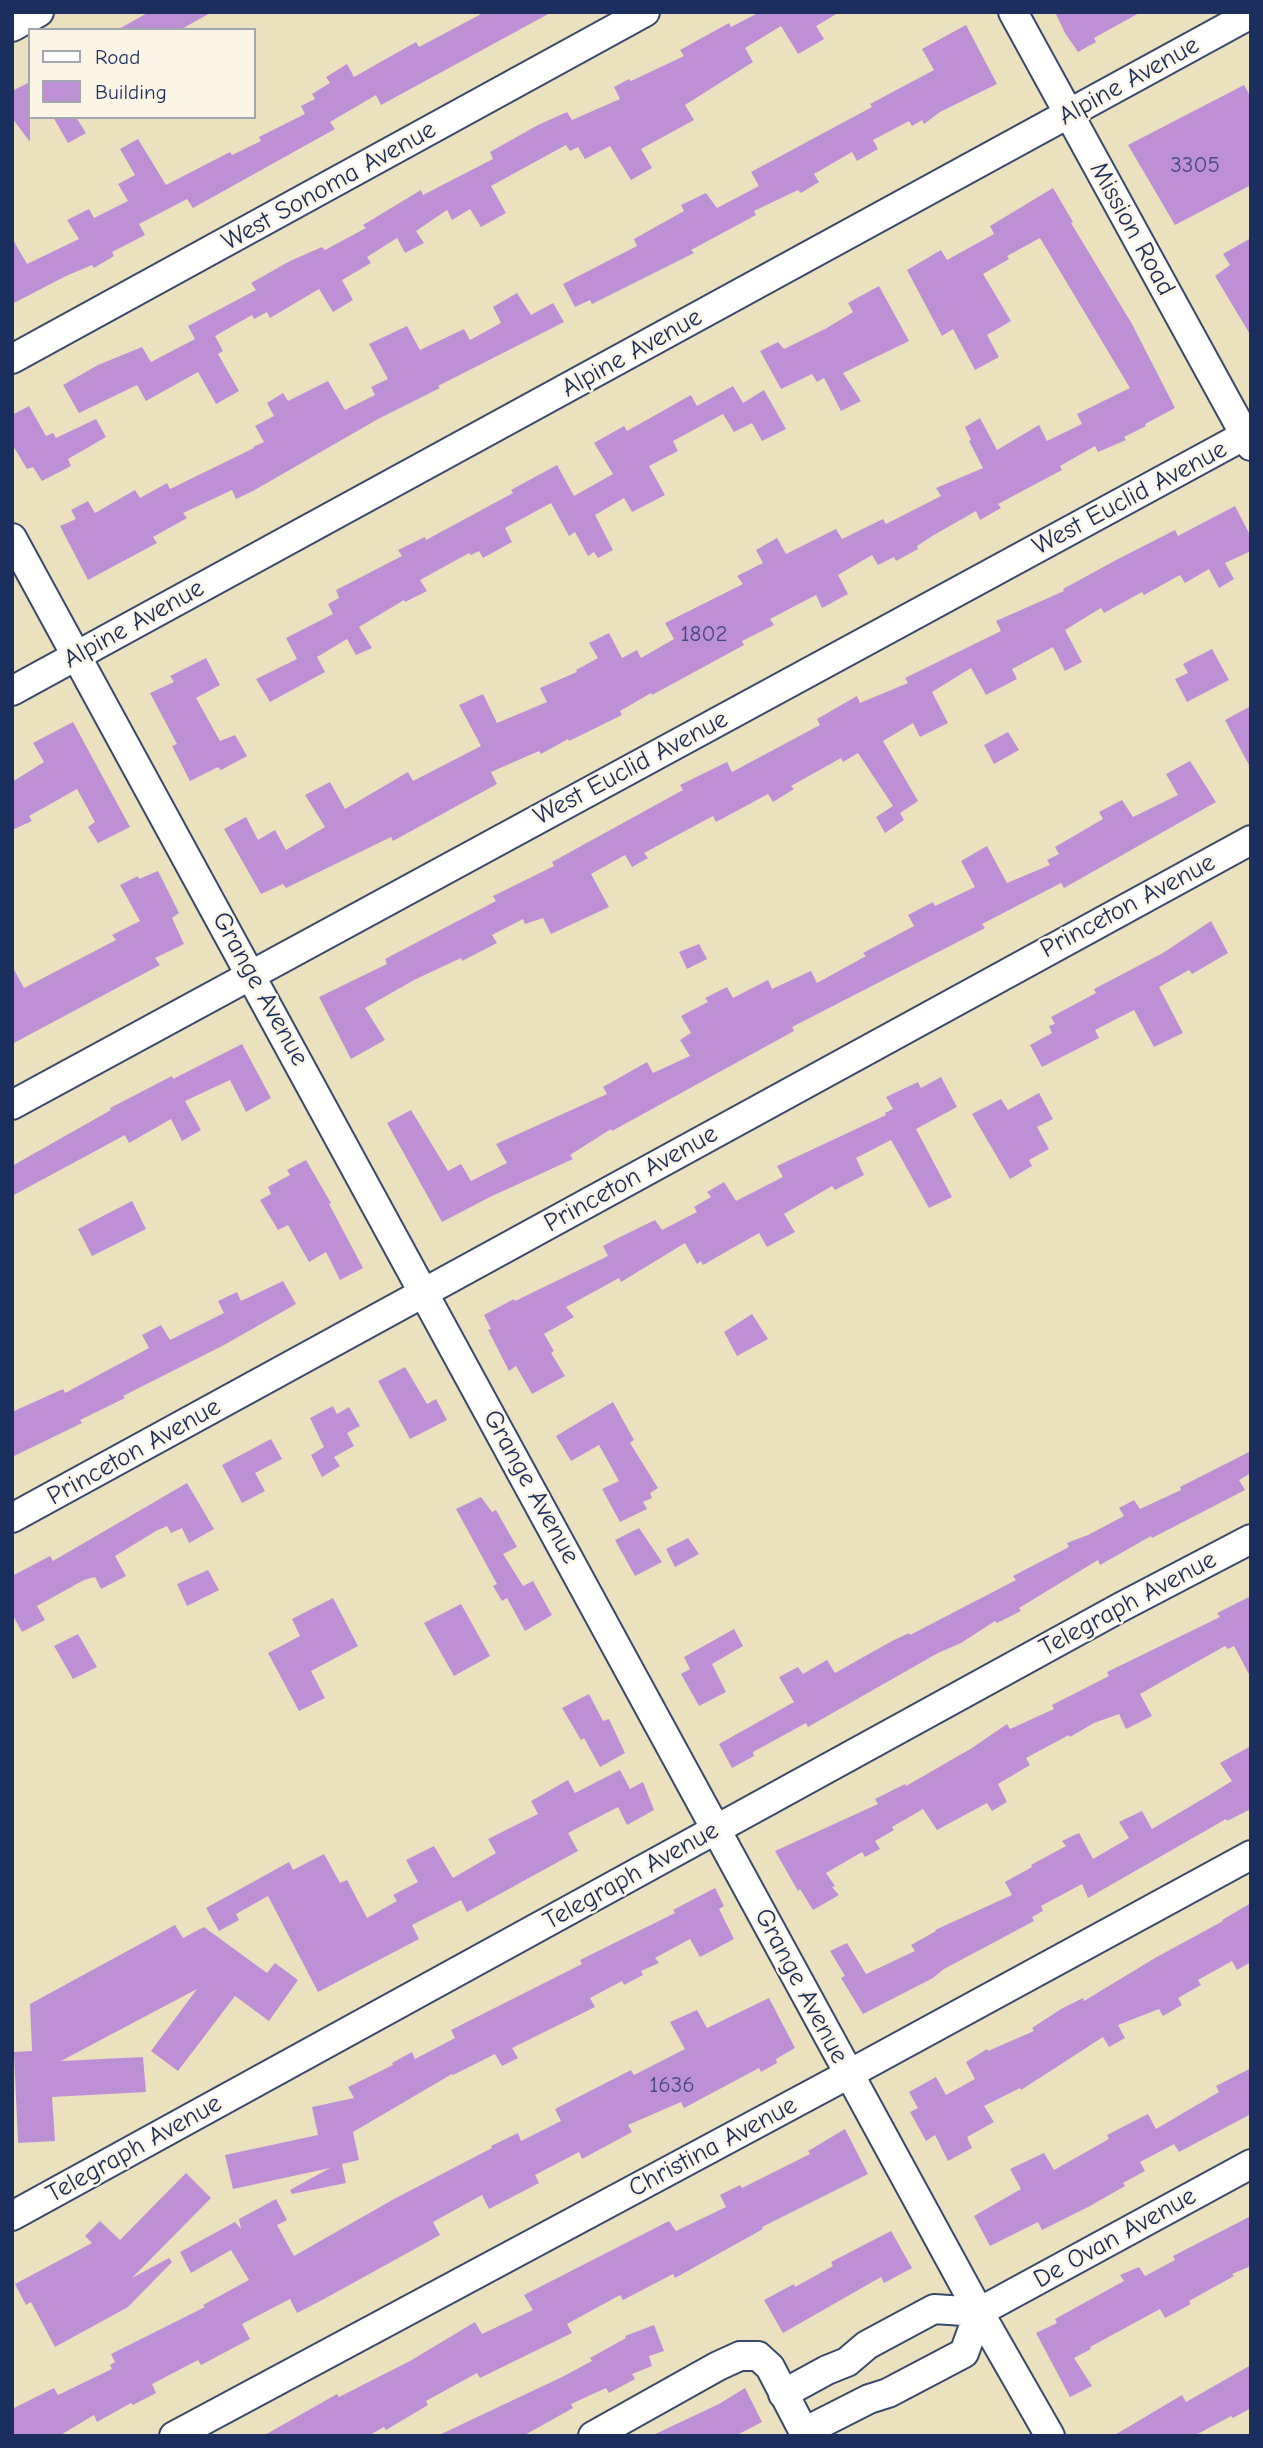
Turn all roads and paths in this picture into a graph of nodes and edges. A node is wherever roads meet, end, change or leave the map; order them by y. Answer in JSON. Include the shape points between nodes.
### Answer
{"nodes":[{"id":1,"x":39,"y":12,"type":"edge"},
{"id":2,"x":645,"y":12,"type":"edge"},
{"id":3,"x":1013,"y":12,"type":"edge"},
{"id":4,"x":1251,"y":14,"type":"edge"},
{"id":5,"x":12,"y":27,"type":"edge"},
{"id":6,"x":1068,"y":114,"type":"junction"},
{"id":7,"x":12,"y":359,"type":"edge"},
{"id":8,"x":1249,"y":438,"type":"edge"},
{"id":9,"x":12,"y":538,"type":"edge"},
{"id":10,"x":77,"y":656,"type":"junction"},
{"id":11,"x":12,"y":691,"type":"edge"},
{"id":12,"x":1251,"y":840,"type":"edge"},
{"id":13,"x":252,"y":974,"type":"junction"},
{"id":14,"x":12,"y":1105,"type":"edge"},
{"id":15,"x":425,"y":1293,"type":"junction"},
{"id":16,"x":12,"y":1518,"type":"edge"},
{"id":17,"x":1251,"y":1539,"type":"edge"},
{"id":18,"x":717,"y":1829,"type":"junction"},
{"id":19,"x":1251,"y":1855,"type":"edge"},
{"id":20,"x":849,"y":2074,"type":"junction"},
{"id":21,"x":1251,"y":2164,"type":"edge"},
{"id":22,"x":12,"y":2216,"type":"edge"},
{"id":23,"x":979,"y":2312,"type":"junction"},
{"id":24,"x":783,"y":2394,"type":"junction"},
{"id":25,"x":805,"y":2434,"type":"edge"},
{"id":26,"x":174,"y":2436,"type":"edge"},
{"id":27,"x":593,"y":2436,"type":"edge"},
{"id":28,"x":1050,"y":2436,"type":"edge"}],
"edges":[{"from":1,"to":5,"type":"street"},
{"from":2,"to":7,"type":"street","name":"West Sonoma Avenue"},
{"from":3,"to":6,"type":"street","name":"Mission Road"},
{"from":4,"to":6,"type":"street","name":"Alpine Avenue"},
{"from":6,"to":8,"type":"street","name":"Mission Road"},
{"from":6,"to":10,"type":"street","name":"Alpine Avenue"},
{"from":8,"to":13,"type":"street","name":"West Euclid Avenue"},
{"from":9,"to":10,"type":"street","name":"Grange Avenue"},
{"from":10,"to":11,"type":"street","name":"Alpine Avenue"},
{"from":10,"to":13,"type":"street","name":"Grange Avenue"},
{"from":12,"to":15,"type":"street","name":"Princeton Avenue"},
{"from":13,"to":14,"type":"street","name":"West Euclid Avenue"},
{"from":13,"to":15,"type":"street","name":"Grange Avenue"},
{"from":15,"to":16,"type":"street","name":"Princeton Avenue"},
{"from":15,"to":18,"type":"street","name":"Grange Avenue"},
{"from":17,"to":18,"type":"street","name":"Telegraph Avenue"},
{"from":18,"to":20,"type":"street","name":"Grange Avenue"},
{"from":18,"to":22,"type":"street","name":"Telegraph Avenue"},
{"from":19,"to":20,"type":"street","name":"Christina Avenue"},
{"from":20,"to":23,"type":"street","name":"Grange Avenue"},
{"from":20,"to":26,"type":"street","name":"Christina Avenue"},
{"from":21,"to":23,"type":"street","name":"De Ovan Avenue"},
{"from":23,"to":24,"type":"street","via":[[934,2309],[867,2345],[847,2362]]},
{"from":23,"to":25,"type":"street","via":[[964,2353]]},
{"from":23,"to":28,"type":"street","name":"Grange Avenue"},
{"from":24,"to":25,"type":"street"},
{"from":24,"to":27,"type":"street","via":[[770,2367],[758,2356],[740,2356]]}]}
